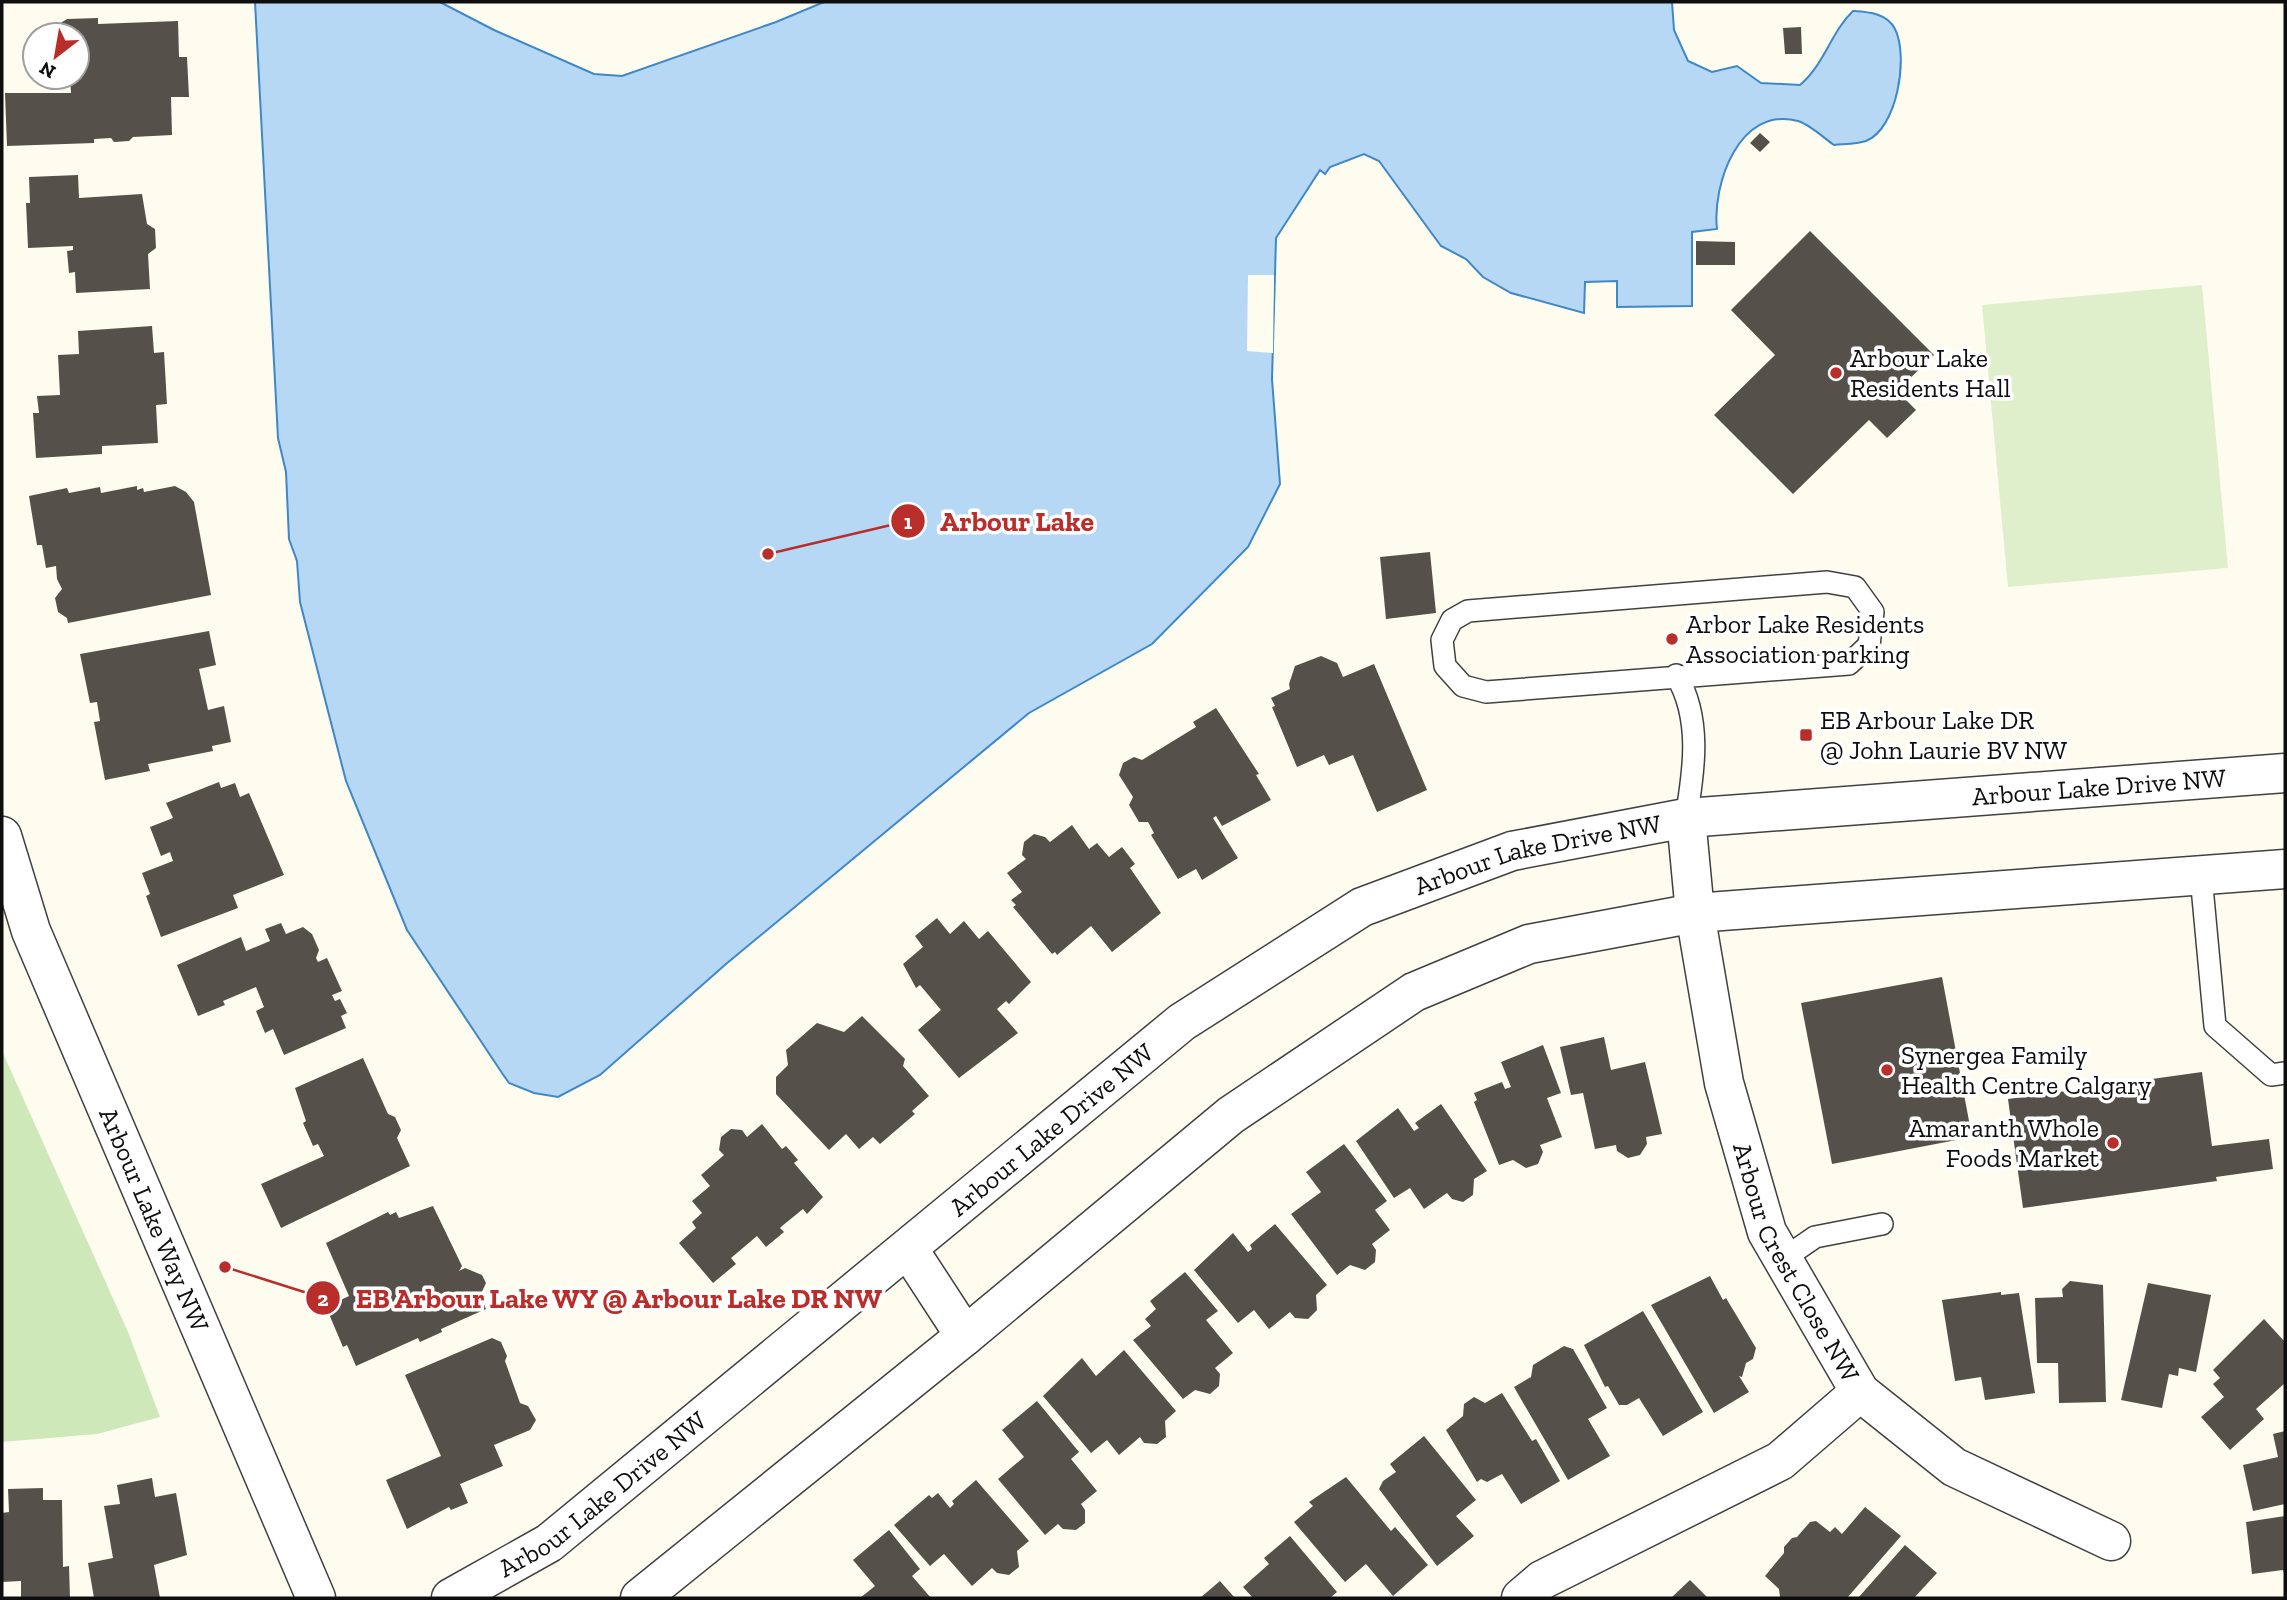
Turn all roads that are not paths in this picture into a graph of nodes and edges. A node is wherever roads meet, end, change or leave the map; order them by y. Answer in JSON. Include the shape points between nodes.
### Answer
{"nodes":[{"id":1,"x":1676,"y":675,"type":"junction"},
{"id":2,"x":2281,"y":767,"type":"edge"},
{"id":3,"x":1685,"y":818,"type":"junction"},
{"id":4,"x":2,"y":836,"type":"edge"},
{"id":5,"x":2285,"y":869,"type":"edge"},
{"id":6,"x":2201,"y":876,"type":"junction"},
{"id":7,"x":1695,"y":914,"type":"junction"},
{"id":8,"x":2285,"y":1073,"type":"edge"},
{"id":9,"x":1882,"y":1224,"type":"dead end"},
{"id":10,"x":909,"y":1250,"type":"junction"},
{"id":11,"x":1783,"y":1259,"type":"junction"},
{"id":12,"x":965,"y":1336,"type":"junction"},
{"id":13,"x":1860,"y":1392,"type":"junction"},
{"id":14,"x":2111,"y":1541,"type":"dead end"},
{"id":15,"x":316,"y":1598,"type":"edge"},
{"id":16,"x":452,"y":1598,"type":"edge"},
{"id":17,"x":640,"y":1598,"type":"edge"},
{"id":18,"x":1521,"y":1598,"type":"edge"}],
"edges":[{"from":1,"to":1,"type":"lane","via":[[1486,692],[1463,686],[1445,666],[1442,640],[1452,620],[1468,611],[1789,584],[1827,582],[1855,587],[1873,612],[1869,645],[1849,664]]},
{"from":1,"to":3,"type":"lane","via":[[1689,696],[1695,766]]},
{"from":2,"to":3,"type":"street","name":"Arbour Lake Drive NW"},
{"from":3,"to":7,"type":"street","name":"Arbour Crest Close NW"},
{"from":3,"to":10,"type":"street","name":"Arbour Lake Drive NW","via":[[1512,852],[1362,907],[1182,1022]]},
{"from":4,"to":15,"type":"street","name":"Arbour Lake Way NW","via":[[31,931]]},
{"from":5,"to":6,"type":"street"},
{"from":6,"to":7,"type":"street"},
{"from":6,"to":8,"type":"lane","via":[[2215,1026],[2271,1075]]},
{"from":7,"to":11,"type":"street","name":"Arbour Crest Close NW","via":[[1724,1083],[1767,1232]]},
{"from":7,"to":12,"type":"street","via":[[1529,944],[1414,992],[1231,1115]]},
{"from":9,"to":11,"type":"lane","via":[[1815,1237]]},
{"from":10,"to":12,"type":"street"},
{"from":10,"to":16,"type":"street","name":"Arbour Lake Drive NW","via":[[549,1543]]},
{"from":11,"to":13,"type":"street","name":"Arbour Crest Close NW"},
{"from":12,"to":17,"type":"street"},
{"from":13,"to":14,"type":"street","via":[[1954,1467]]},
{"from":13,"to":18,"type":"street","name":"Arbour Crest Close NW","via":[[1780,1461],[1542,1580]]}]}
